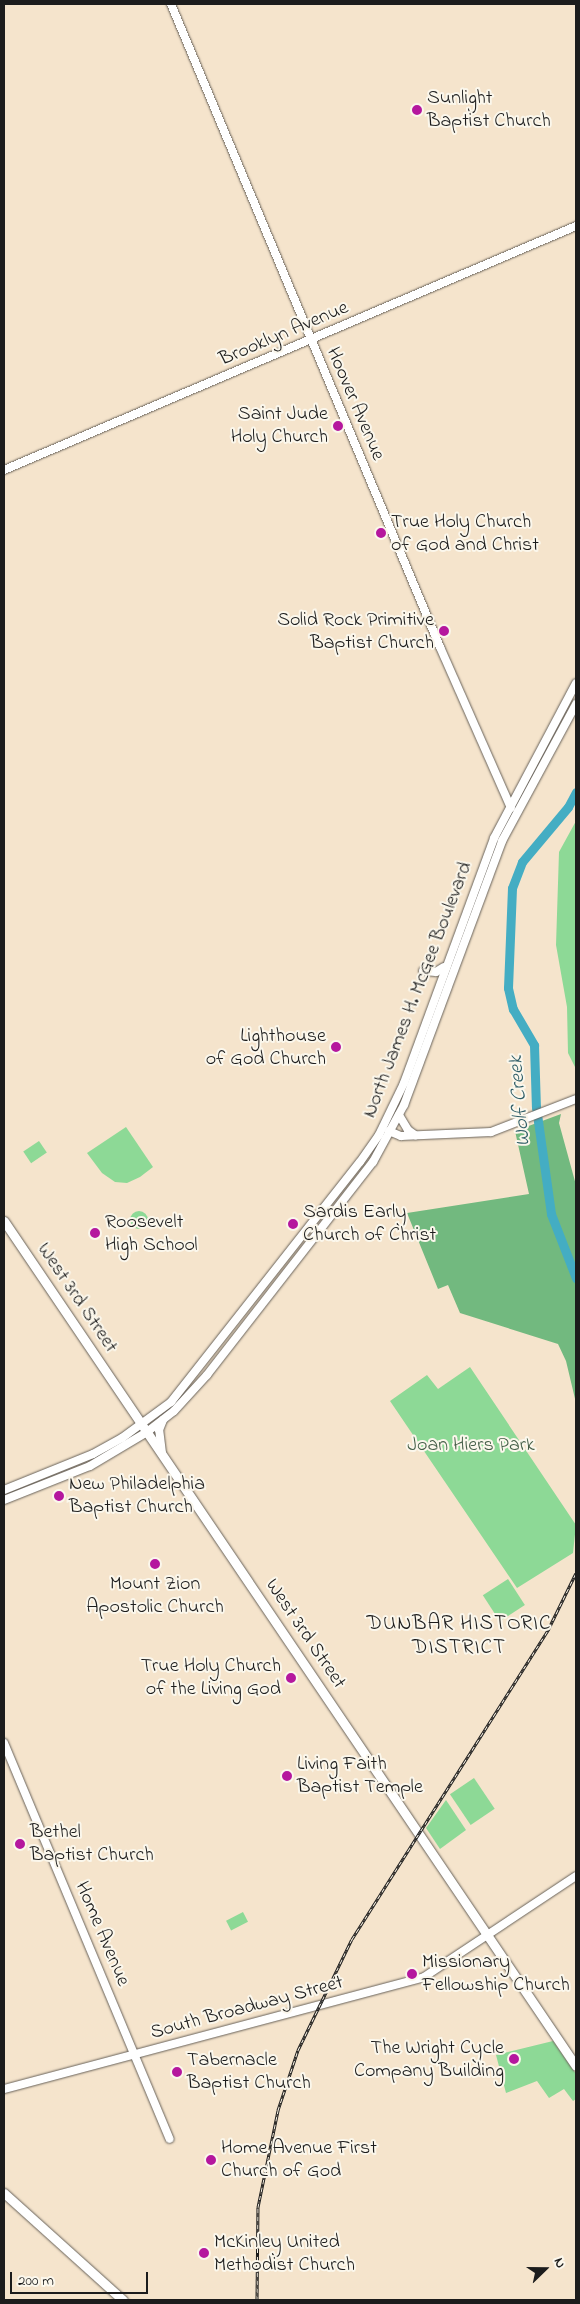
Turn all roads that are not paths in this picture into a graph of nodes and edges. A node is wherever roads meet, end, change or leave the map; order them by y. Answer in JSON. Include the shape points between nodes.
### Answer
{"nodes":[{"id":1,"x":170,"y":4,"type":"edge"},
{"id":2,"x":576,"y":226,"type":"edge"},
{"id":3,"x":311,"y":341,"type":"junction"},
{"id":4,"x":4,"y":470,"type":"edge"},
{"id":5,"x":576,"y":683,"type":"edge"},
{"id":6,"x":576,"y":704,"type":"edge"},
{"id":7,"x":500,"y":786,"type":"junction"},
{"id":8,"x":519,"y":786,"type":"junction"},
{"id":9,"x":509,"y":807,"type":"junction"},
{"id":10,"x":517,"y":811,"type":"junction"},
{"id":11,"x":446,"y":965,"type":"junction"},
{"id":12,"x":423,"y":971,"type":"dead end"},
{"id":13,"x":576,"y":1099,"type":"edge"},
{"id":14,"x":399,"y":1115,"type":"junction"},
{"id":15,"x":382,"y":1129,"type":"junction"},
{"id":16,"x":392,"y":1132,"type":"junction"},
{"id":17,"x":415,"y":1135,"type":"junction"},
{"id":18,"x":4,"y":1220,"type":"edge"},
{"id":19,"x":164,"y":1419,"type":"junction"},
{"id":20,"x":145,"y":1428,"type":"junction"},
{"id":21,"x":162,"y":1455,"type":"junction"},
{"id":22,"x":4,"y":1490,"type":"edge"},
{"id":23,"x":4,"y":1500,"type":"edge"},
{"id":24,"x":4,"y":1743,"type":"edge"},
{"id":25,"x":576,"y":1876,"type":"edge"},
{"id":26,"x":488,"y":1936,"type":"junction"},
{"id":27,"x":135,"y":2054,"type":"junction"},
{"id":28,"x":576,"y":2066,"type":"edge"},
{"id":29,"x":4,"y":2089,"type":"edge"},
{"id":30,"x":170,"y":2139,"type":"dead end"},
{"id":31,"x":4,"y":2193,"type":"edge"},
{"id":32,"x":117,"y":2297,"type":"edge"},
{"id":33,"x":123,"y":2300,"type":"edge"}],
"edges":[{"from":1,"to":3,"type":"street","name":"Hoover Avenue"},
{"from":2,"to":3,"type":"street","name":"Brooklyn Avenue"},
{"from":3,"to":4,"type":"street","name":"Brooklyn Avenue"},
{"from":3,"to":7,"type":"street","name":"Hoover Avenue"},
{"from":5,"to":8,"type":"street","name":"North James H. McGee Boulevard"},
{"from":6,"to":10,"type":"street","name":"North James H. McGee Boulevard"},
{"from":7,"to":8,"type":"street","via":[[508,791]]},
{"from":7,"to":9,"type":"street","name":"Hoover Avenue"},
{"from":8,"to":9,"type":"street","name":"North James H. McGee Boulevard"},
{"from":9,"to":10,"type":"street"},
{"from":9,"to":11,"type":"street","name":"North James H. McGee Boulevard"},
{"from":10,"to":14,"type":"street","name":"North James H. McGee Boulevard","via":[[495,858]]},
{"from":11,"to":12,"type":"street","via":[[436,972]]},
{"from":11,"to":15,"type":"street","name":"North James H. McGee Boulevard","via":[[404,1083]]},
{"from":13,"to":17,"type":"street","via":[[484,1133]]},
{"from":14,"to":16,"type":"street","name":"North James H. McGee Boulevard"},
{"from":14,"to":17,"type":"street","via":[[404,1126]]},
{"from":15,"to":16,"type":"street"},
{"from":15,"to":20,"type":"street","name":"North James H. McGee Boulevard","via":[[181,1392]]},
{"from":16,"to":17,"type":"street"},
{"from":16,"to":19,"type":"street","name":"North James H. McGee Boulevard","via":[[373,1162],[207,1375]]},
{"from":18,"to":20,"type":"main road","name":"West 3rd Street"},
{"from":19,"to":20,"type":"street","name":"North James H. McGee Boulevard"},
{"from":19,"to":21,"type":"street","via":[[159,1430]]},
{"from":20,"to":21,"type":"main road","name":"West 3rd Street"},
{"from":20,"to":22,"type":"street","via":[[94,1454]]},
{"from":20,"to":23,"type":"street","via":[[78,1472]]},
{"from":21,"to":26,"type":"main road","name":"West 3rd Street"},
{"from":24,"to":27,"type":"street","name":"Home Avenue"},
{"from":25,"to":26,"type":"street","name":"South Broadway Street"},
{"from":26,"to":27,"type":"street","name":"South Broadway Street","via":[[424,1977]]},
{"from":26,"to":28,"type":"main road","name":"West 3rd Street"},
{"from":27,"to":29,"type":"street","name":"South Broadway Street"},
{"from":27,"to":30,"type":"street","name":"Home Avenue"},
{"from":31,"to":32,"type":"main road"},
{"from":32,"to":33,"type":"main road"}]}
